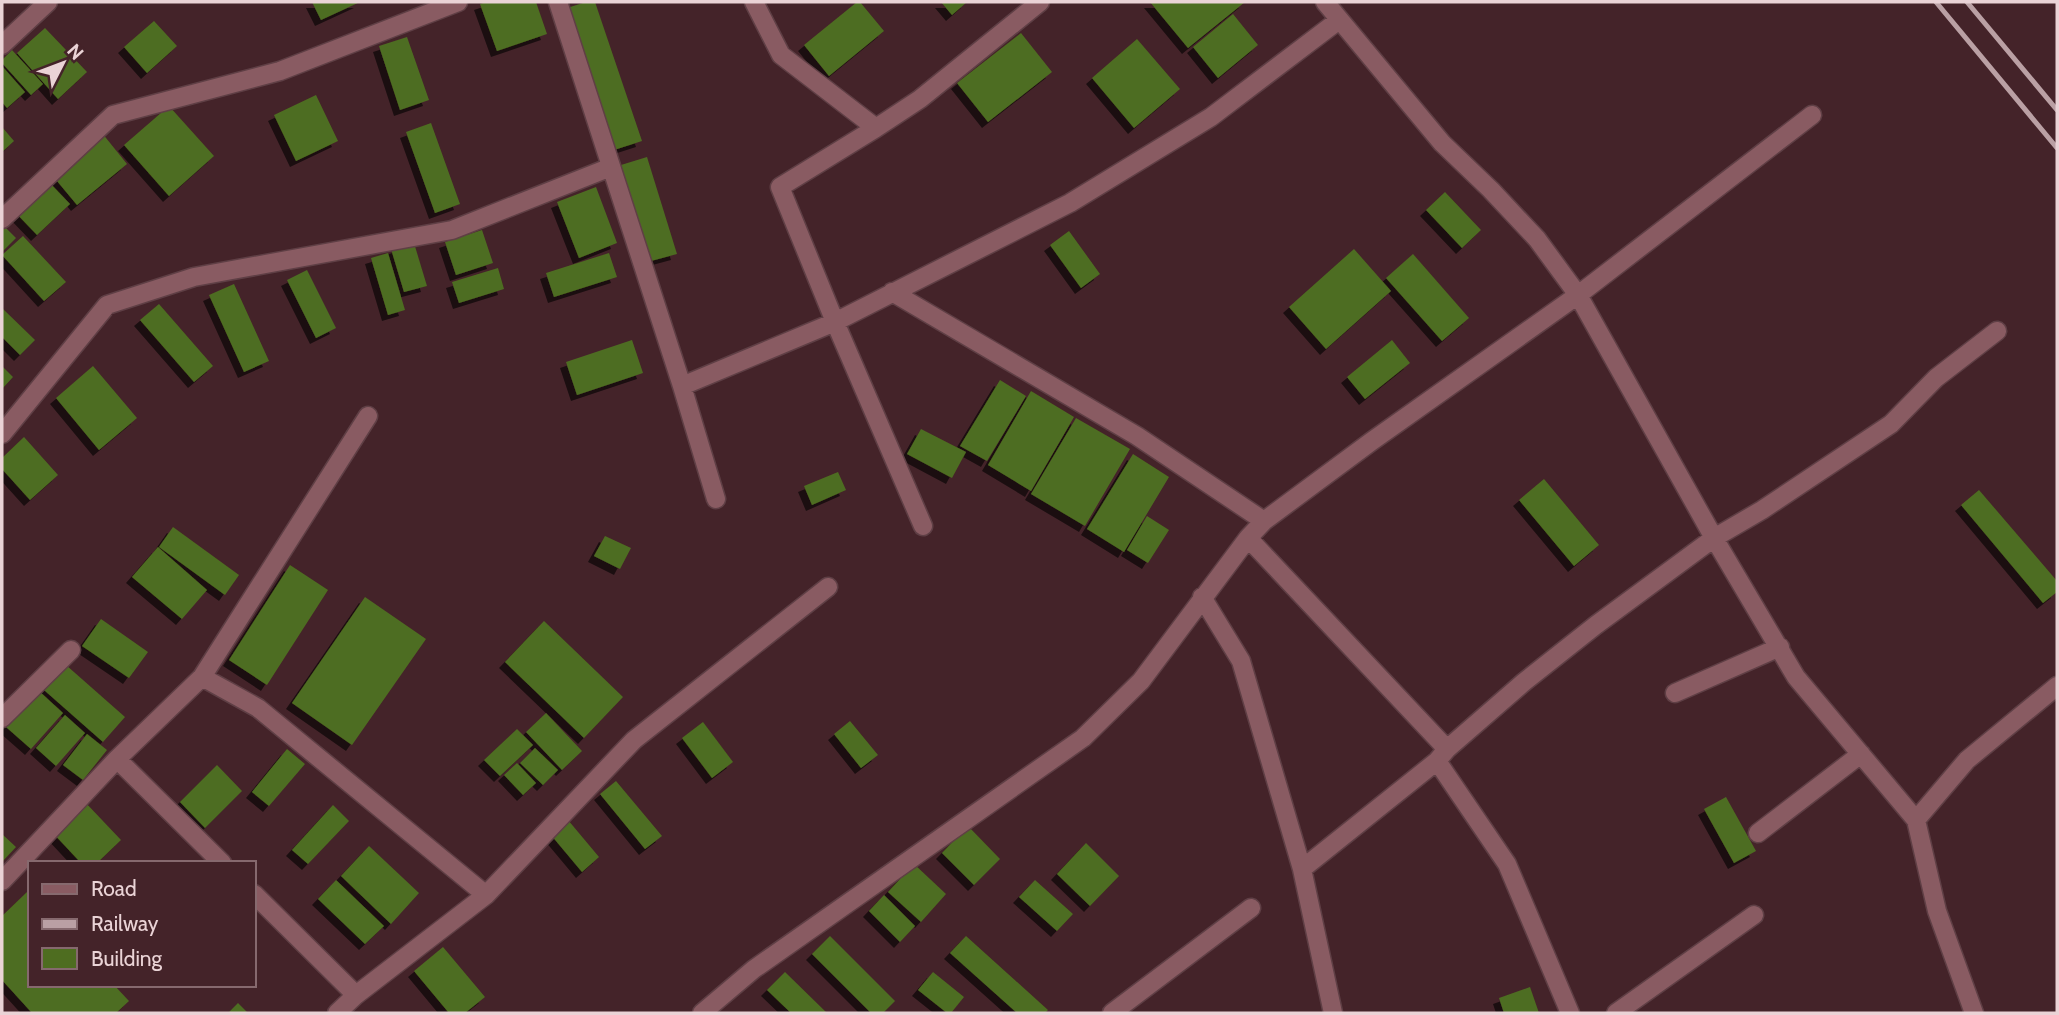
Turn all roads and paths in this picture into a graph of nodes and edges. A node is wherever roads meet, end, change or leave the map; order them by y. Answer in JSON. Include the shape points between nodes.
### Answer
{"nodes":[{"id":1,"x":48,"y":2,"type":"edge"},
{"id":2,"x":458,"y":2,"type":"edge"},
{"id":3,"x":558,"y":2,"type":"edge"},
{"id":4,"x":754,"y":2,"type":"edge"},
{"id":5,"x":1040,"y":2,"type":"edge"},
{"id":6,"x":1325,"y":2,"type":"edge"},
{"id":7,"x":1339,"y":20,"type":"junction"},
{"id":8,"x":2,"y":45,"type":"edge"},
{"id":9,"x":1812,"y":116,"type":"dead end"},
{"id":10,"x":876,"y":128,"type":"junction"},
{"id":11,"x":611,"y":167,"type":"junction"},
{"id":12,"x":2,"y":219,"type":"edge"},
{"id":13,"x":892,"y":292,"type":"junction"},
{"id":14,"x":1578,"y":295,"type":"junction"},
{"id":15,"x":835,"y":321,"type":"junction"},
{"id":16,"x":1997,"y":331,"type":"dead end"},
{"id":17,"x":682,"y":386,"type":"junction"},
{"id":18,"x":368,"y":416,"type":"dead end"},
{"id":19,"x":2,"y":434,"type":"edge"},
{"id":20,"x":716,"y":499,"type":"dead end"},
{"id":21,"x":1264,"y":521,"type":"junction"},
{"id":22,"x":922,"y":526,"type":"dead end"},
{"id":23,"x":1248,"y":538,"type":"junction"},
{"id":24,"x":1714,"y":538,"type":"junction"},
{"id":25,"x":828,"y":587,"type":"dead end"},
{"id":26,"x":1202,"y":597,"type":"junction"},
{"id":27,"x":1780,"y":647,"type":"junction"},
{"id":28,"x":71,"y":650,"type":"dead end"},
{"id":29,"x":202,"y":677,"type":"junction"},
{"id":30,"x":2057,"y":686,"type":"edge"},
{"id":31,"x":1675,"y":693,"type":"dead end"},
{"id":32,"x":2,"y":718,"type":"edge"},
{"id":33,"x":1861,"y":754,"type":"junction"},
{"id":34,"x":1442,"y":755,"type":"junction"},
{"id":35,"x":117,"y":759,"type":"junction"},
{"id":36,"x":1916,"y":820,"type":"junction"},
{"id":37,"x":1758,"y":833,"type":"dead end"},
{"id":38,"x":220,"y":861,"type":"edge"},
{"id":39,"x":1302,"y":869,"type":"junction"},
{"id":40,"x":2,"y":881,"type":"edge"},
{"id":41,"x":485,"y":895,"type":"junction"},
{"id":42,"x":256,"y":896,"type":"edge"},
{"id":43,"x":1251,"y":908,"type":"dead end"},
{"id":44,"x":1754,"y":915,"type":"dead end"},
{"id":45,"x":356,"y":995,"type":"junction"},
{"id":46,"x":337,"y":1013,"type":"edge"},
{"id":47,"x":702,"y":1013,"type":"edge"},
{"id":48,"x":1112,"y":1013,"type":"edge"},
{"id":49,"x":1333,"y":1013,"type":"edge"},
{"id":50,"x":1570,"y":1013,"type":"edge"},
{"id":51,"x":1616,"y":1013,"type":"edge"},
{"id":52,"x":1973,"y":1013,"type":"edge"}],
"edges":[{"from":1,"to":8,"type":"street"},
{"from":2,"to":12,"type":"street","via":[[281,71],[113,116]]},
{"from":3,"to":11,"type":"street"},
{"from":4,"to":10,"type":"street","via":[[781,55]]},
{"from":5,"to":10,"type":"street","via":[[955,72]]},
{"from":6,"to":7,"type":"street"},
{"from":7,"to":13,"type":"street","via":[[1211,117],[1070,203]]},
{"from":7,"to":14,"type":"street","via":[[1442,143],[1537,239]]},
{"from":9,"to":14,"type":"street"},
{"from":10,"to":15,"type":"street","via":[[780,187]]},
{"from":11,"to":17,"type":"street"},
{"from":11,"to":19,"type":"street","via":[[452,230],[194,277],[107,305]]},
{"from":13,"to":15,"type":"street"},
{"from":13,"to":21,"type":"street","via":[[1137,436]]},
{"from":14,"to":21,"type":"street"},
{"from":14,"to":24,"type":"street"},
{"from":15,"to":17,"type":"street"},
{"from":15,"to":22,"type":"street"},
{"from":16,"to":24,"type":"street","via":[[1936,378],[1891,424]]},
{"from":17,"to":20,"type":"street"},
{"from":18,"to":29,"type":"street"},
{"from":21,"to":23,"type":"street"},
{"from":23,"to":26,"type":"street"},
{"from":23,"to":34,"type":"street"},
{"from":24,"to":27,"type":"street"},
{"from":24,"to":34,"type":"street","via":[[1524,682]]},
{"from":25,"to":41,"type":"street","via":[[634,740]]},
{"from":26,"to":39,"type":"street","via":[[1241,661]]},
{"from":26,"to":47,"type":"street","via":[[1141,681],[1083,738],[754,969]]},
{"from":27,"to":31,"type":"street"},
{"from":27,"to":33,"type":"street","via":[[1796,677]]},
{"from":28,"to":32,"type":"street"},
{"from":29,"to":35,"type":"street"},
{"from":29,"to":41,"type":"street","via":[[258,708]]},
{"from":30,"to":36,"type":"street","via":[[1966,760]]},
{"from":33,"to":36,"type":"street"},
{"from":33,"to":37,"type":"street"},
{"from":34,"to":39,"type":"street"},
{"from":34,"to":50,"type":"street","via":[[1507,864]]},
{"from":35,"to":38,"type":"street"},
{"from":35,"to":40,"type":"street"},
{"from":36,"to":52,"type":"street","via":[[1937,911]]},
{"from":39,"to":49,"type":"street"},
{"from":41,"to":45,"type":"street"},
{"from":42,"to":45,"type":"street"},
{"from":43,"to":48,"type":"street"},
{"from":44,"to":51,"type":"street"},
{"from":45,"to":46,"type":"street"}]}
